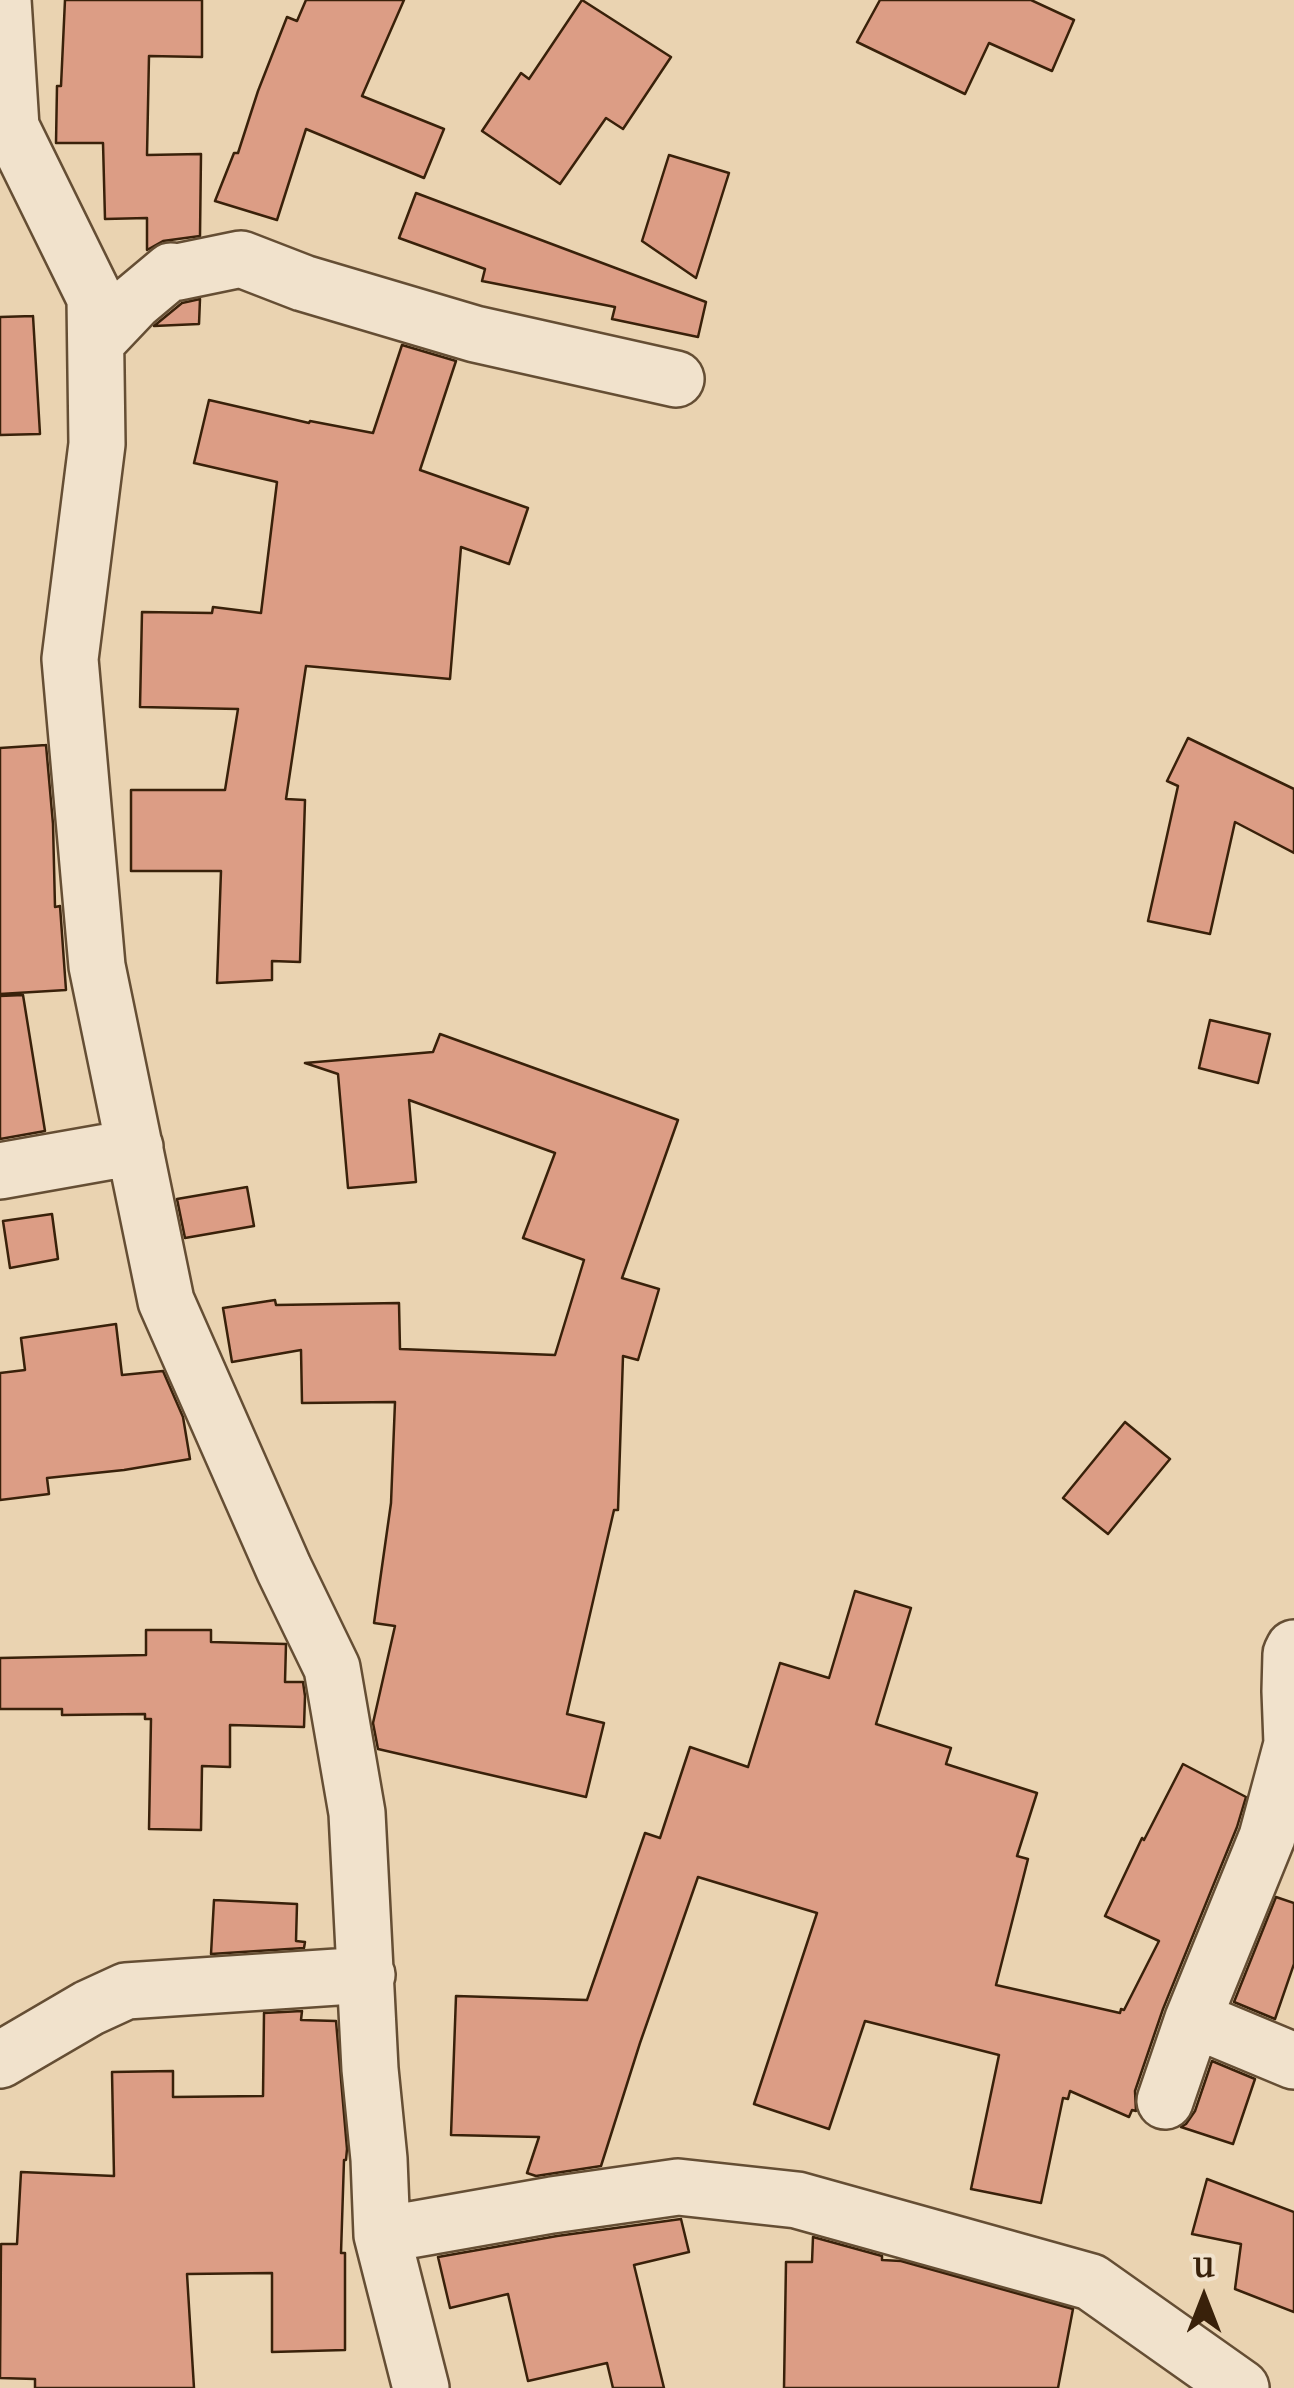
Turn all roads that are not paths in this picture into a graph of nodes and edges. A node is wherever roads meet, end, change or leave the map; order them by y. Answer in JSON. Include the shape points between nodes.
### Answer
{"nodes":[{"id":1,"x":3,"y":0,"type":"edge"},
{"id":2,"x":96,"y":342,"type":"junction"},
{"id":3,"x":676,"y":379,"type":"dead end"},
{"id":4,"x":135,"y":1148,"type":"junction"},
{"id":5,"x":0,"y":1171,"type":"edge"},
{"id":6,"x":1294,"y":1648,"type":"edge"},
{"id":7,"x":367,"y":1984,"type":"junction"},
{"id":8,"x":1194,"y":2018,"type":"junction"},
{"id":9,"x":0,"y":2060,"type":"edge"},
{"id":10,"x":1294,"y":2062,"type":"edge"},
{"id":11,"x":1164,"y":2101,"type":"dead end"},
{"id":12,"x":382,"y":2235,"type":"junction"},
{"id":13,"x":421,"y":2388,"type":"edge"},
{"id":14,"x":1240,"y":2388,"type":"edge"}],
"edges":[{"from":1,"to":2,"type":"street","via":[[11,127],[95,298]]},
{"from":2,"to":3,"type":"street","via":[[172,271],[241,259],[475,334]]},
{"from":2,"to":4,"type":"street","via":[[98,444],[70,659],[98,966]]},
{"from":4,"to":5,"type":"street"},
{"from":4,"to":7,"type":"street","via":[[166,1301],[332,1668],[358,1813]]},
{"from":6,"to":8,"type":"street","via":[[1292,1744],[1267,1837]]},
{"from":7,"to":9,"type":"street","via":[[126,1992]]},
{"from":7,"to":12,"type":"street"},
{"from":8,"to":10,"type":"street"},
{"from":8,"to":11,"type":"street"},
{"from":12,"to":13,"type":"street"},
{"from":12,"to":14,"type":"street","via":[[678,2187],[797,2200],[1092,2282]]}]}
